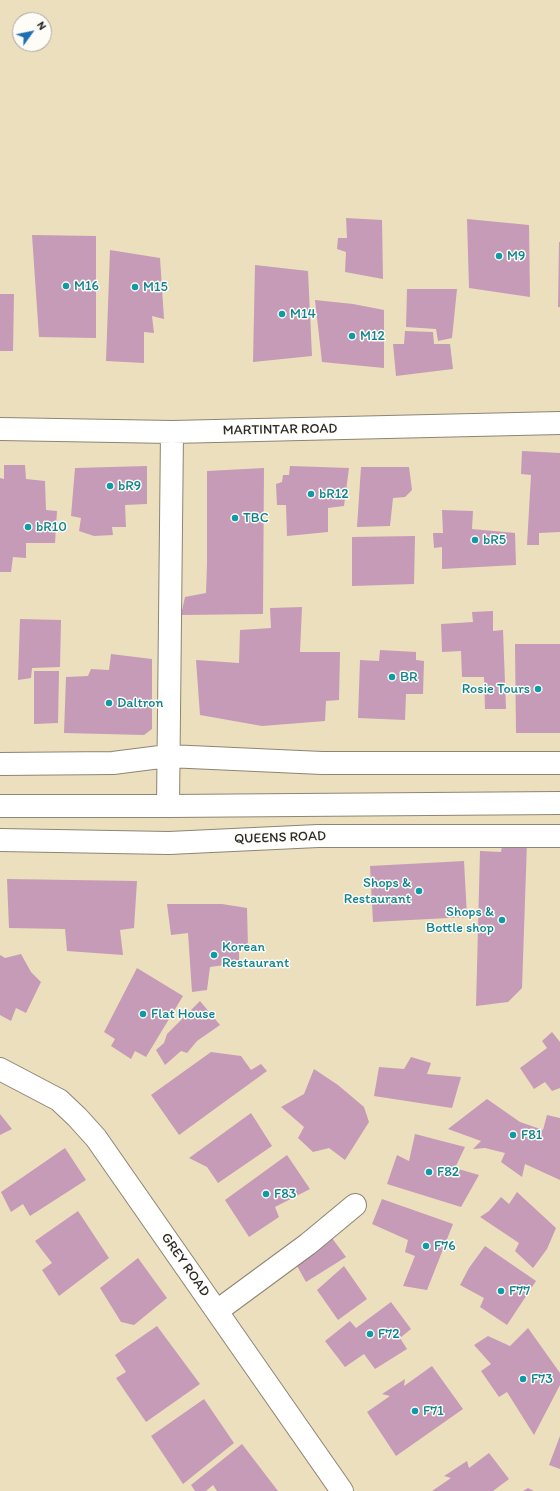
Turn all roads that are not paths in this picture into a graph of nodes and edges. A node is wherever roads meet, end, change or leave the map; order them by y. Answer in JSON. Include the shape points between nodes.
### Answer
{"nodes":[{"id":1,"x":560,"y":423,"type":"edge"},
{"id":2,"x":0,"y":429,"type":"edge"},
{"id":3,"x":172,"y":432,"type":"junction"},
{"id":4,"x":168,"y":756,"type":"junction"},
{"id":5,"x":560,"y":763,"type":"edge"},
{"id":6,"x":0,"y":764,"type":"edge"},
{"id":7,"x":560,"y":803,"type":"edge"},
{"id":8,"x":0,"y":806,"type":"edge"},
{"id":9,"x":168,"y":806,"type":"junction"},
{"id":10,"x":560,"y":836,"type":"edge"},
{"id":11,"x":0,"y":840,"type":"edge"},
{"id":12,"x":0,"y":1069,"type":"edge"},
{"id":13,"x":355,"y":1205,"type":"dead end"},
{"id":14,"x":217,"y":1311,"type":"junction"},
{"id":15,"x":342,"y":1491,"type":"edge"}],
"edges":[{"from":1,"to":3,"type":"street","name":"MARTINTAR ROAD"},
{"from":2,"to":3,"type":"street","name":"MARTINTAR ROAD"},
{"from":3,"to":4,"type":"street"},
{"from":4,"to":5,"type":"street","via":[[322,763]]},
{"from":4,"to":6,"type":"street","via":[[113,763]]},
{"from":4,"to":9,"type":"street"},
{"from":7,"to":9,"type":"street"},
{"from":8,"to":9,"type":"street"},
{"from":10,"to":11,"type":"street","name":"QUEENS ROAD","via":[[318,836],[170,842]]},
{"from":12,"to":14,"type":"street","name":"GREY ROAD","via":[[59,1100],[96,1138]]},
{"from":13,"to":14,"type":"street","via":[[308,1244]]},
{"from":14,"to":15,"type":"street","name":"GREY ROAD"}]}
